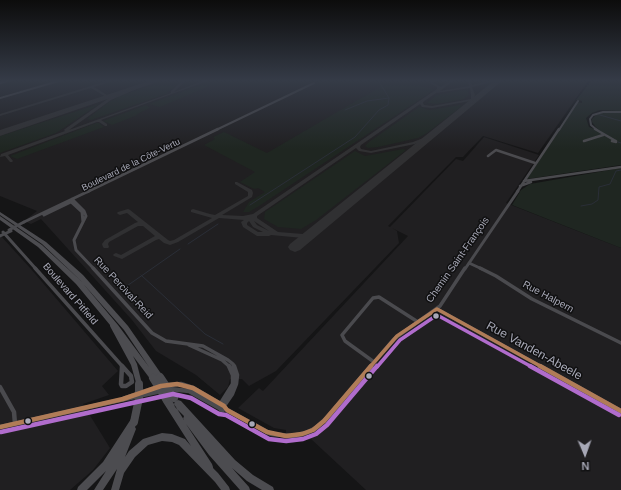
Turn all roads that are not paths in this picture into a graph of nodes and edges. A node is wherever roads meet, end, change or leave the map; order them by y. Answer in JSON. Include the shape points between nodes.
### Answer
{"nodes":[{"id":1,"x":273,"y":103,"type":"edge"},
{"id":2,"x":577,"y":103,"type":"edge"},
{"id":3,"x":621,"y":112,"type":"edge"},
{"id":4,"x":604,"y":135,"type":"junction"},
{"id":5,"x":614,"y":140,"type":"dead end"},
{"id":6,"x":584,"y":141,"type":"dead end"},
{"id":7,"x":488,"y":156,"type":"dead end"},
{"id":8,"x":535,"y":163,"type":"junction"},
{"id":9,"x":621,"y":167,"type":"edge"},
{"id":10,"x":539,"y":180,"type":"junction"},
{"id":11,"x":524,"y":181,"type":"junction"},
{"id":12,"x":520,"y":186,"type":"junction"},
{"id":13,"x":71,"y":200,"type":"junction"},
{"id":14,"x":0,"y":213,"type":"edge"},
{"id":15,"x":0,"y":218,"type":"edge"},
{"id":16,"x":2,"y":234,"type":"edge"},
{"id":17,"x":469,"y":263,"type":"junction"},
{"id":18,"x":437,"y":309,"type":"junction"},
{"id":19,"x":108,"y":316,"type":"junction"},
{"id":20,"x":418,"y":322,"type":"junction"},
{"id":21,"x":621,"y":343,"type":"edge"},
{"id":22,"x":374,"y":362,"type":"junction"},
{"id":23,"x":122,"y":367,"type":"dead end"},
{"id":24,"x":157,"y":378,"type":"junction"},
{"id":25,"x":0,"y":387,"type":"edge"},
{"id":26,"x":172,"y":400,"type":"junction"},
{"id":27,"x":222,"y":408,"type":"junction"},
{"id":28,"x":621,"y":411,"type":"edge"},
{"id":29,"x":134,"y":422,"type":"junction"},
{"id":30,"x":15,"y":424,"type":"junction"},
{"id":31,"x":0,"y":427,"type":"edge"},
{"id":32,"x":217,"y":478,"type":"junction"},
{"id":33,"x":80,"y":490,"type":"edge"},
{"id":34,"x":98,"y":490,"type":"edge"},
{"id":35,"x":115,"y":490,"type":"edge"},
{"id":36,"x":226,"y":490,"type":"edge"},
{"id":37,"x":246,"y":490,"type":"edge"},
{"id":38,"x":270,"y":490,"type":"edge"}],
"edges":[{"from":1,"to":13,"type":"street","name":"Boulevard de la Côte-Vertu"},
{"from":2,"to":8,"type":"street","name":"Chemin Saint-François"},
{"from":3,"to":4,"type":"street","via":[[603,112],[590,118],[592,126]]},
{"from":4,"to":5,"type":"street"},
{"from":4,"to":6,"type":"street"},
{"from":7,"to":8,"type":"street","via":[[496,150]]},
{"from":8,"to":11,"type":"street","name":"Chemin Saint-François"},
{"from":9,"to":10,"type":"street"},
{"from":10,"to":11,"type":"street"},
{"from":10,"to":12,"type":"street"},
{"from":11,"to":12,"type":"street","name":"Chemin Saint-François"},
{"from":12,"to":17,"type":"street","name":"Chemin Saint-François"},
{"from":13,"to":16,"type":"street","name":"Boulevard de la Côte-Vertu","bridge":true},
{"from":13,"to":27,"type":"street","name":"Rue Percival-Reid","via":[[84,220],[74,240],[77,252],[153,334],[166,341],[195,344],[228,360],[234,366],[237,382]]},
{"from":14,"to":24,"type":"highway","via":[[44,243],[81,277],[126,328]]},
{"from":15,"to":19,"type":"highway","via":[[52,257],[83,286]]},
{"from":16,"to":23,"type":"street","name":"Boulevard Pitfield"},
{"from":17,"to":18,"type":"street","name":"Chemin Saint-François"},
{"from":17,"to":21,"type":"street","name":"Rue Halpern","via":[[496,276],[532,299]]},
{"from":18,"to":20,"type":"street","name":"Chemin Saint-François"},
{"from":18,"to":28,"type":"street","name":"Rue Vanden-Abeele"},
{"from":19,"to":24,"type":"highway"},
{"from":19,"to":29,"type":"highway","bridge":true,"via":[[134,364],[139,384]]},
{"from":20,"to":22,"type":"street","name":"Chemin Saint-François","via":[[397,336]]},
{"from":20,"to":22,"type":"street","via":[[378,297],[373,298],[342,335]]},
{"from":22,"to":27,"type":"street","name":"Chemin Saint-François","via":[[324,421],[306,433],[290,436],[271,434]]},
{"from":24,"to":26,"type":"highway","bridge":true},
{"from":25,"to":30,"type":"street","via":[[14,412]]},
{"from":26,"to":32,"type":"highway"},
{"from":26,"to":37,"type":"highway"},
{"from":26,"to":38,"type":"highway","via":[[232,463]]},
{"from":27,"to":30,"type":"street","name":"Chemin Saint-François","via":[[193,393],[167,389]]},
{"from":29,"to":33,"type":"highway","via":[[106,465]]},
{"from":29,"to":34,"type":"highway","via":[[122,454]]},
{"from":30,"to":31,"type":"street","name":"Chemin Saint-François"},
{"from":32,"to":35,"type":"highway","via":[[182,442],[162,437],[146,442],[132,454],[120,471]]},
{"from":32,"to":36,"type":"highway"}]}
